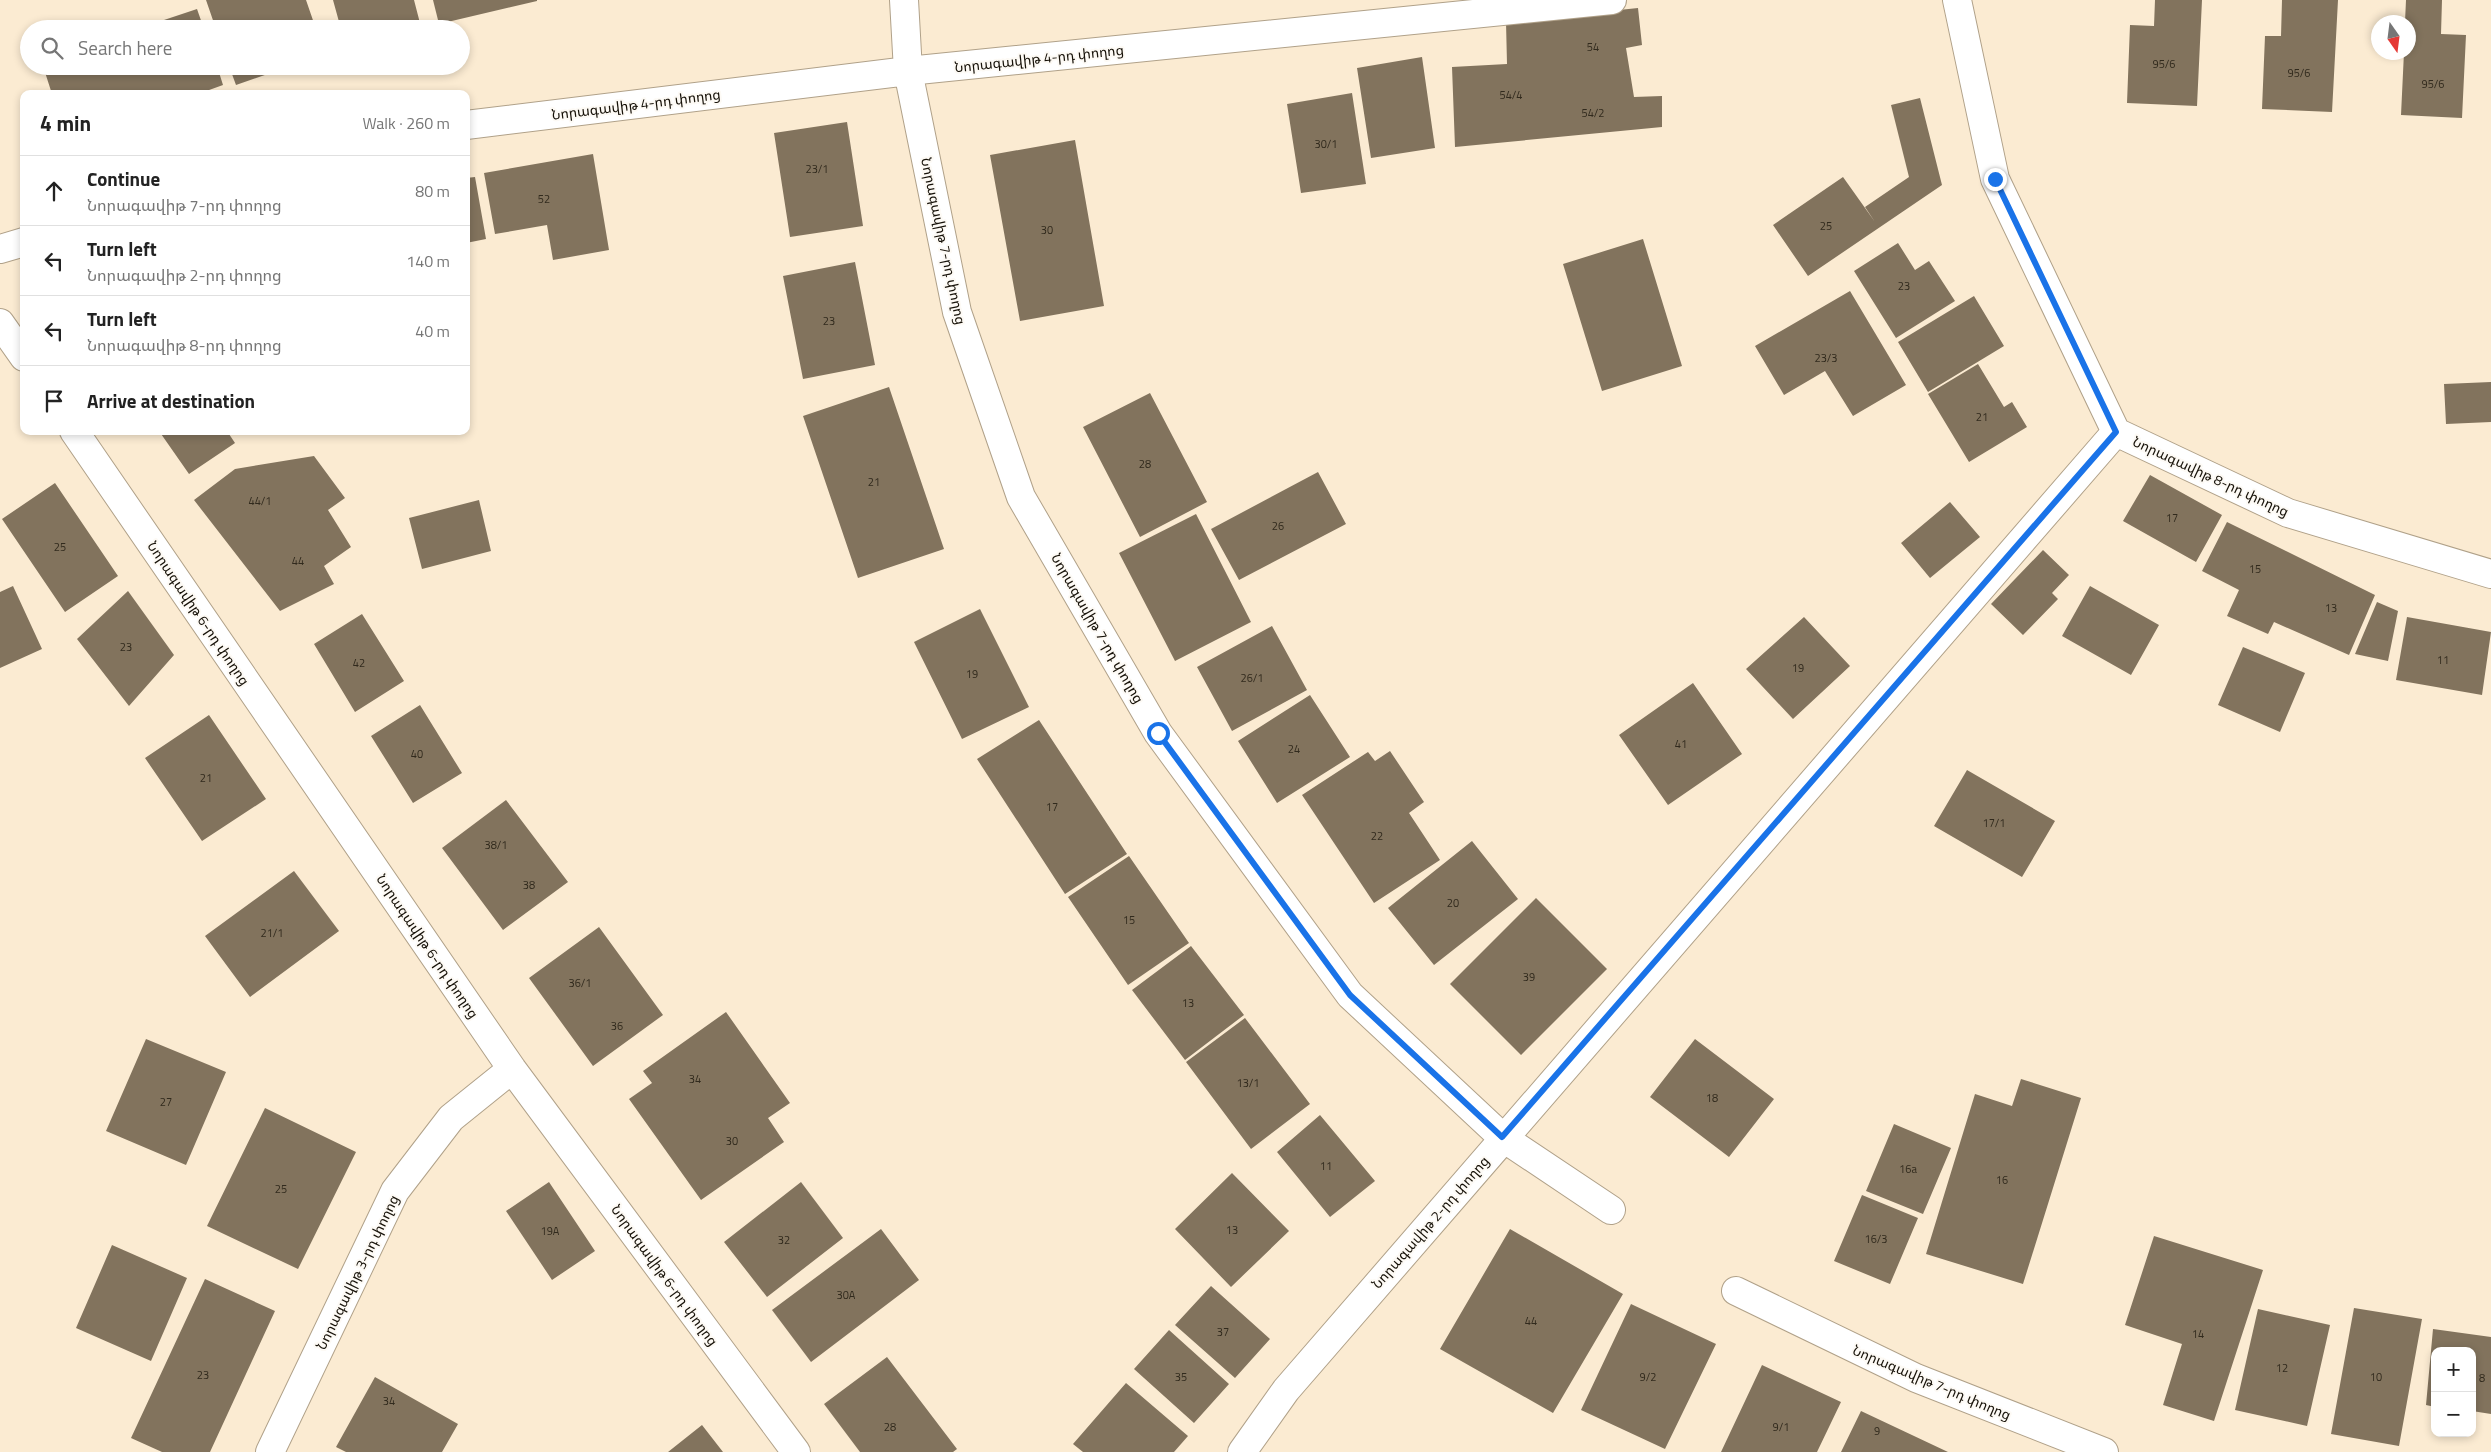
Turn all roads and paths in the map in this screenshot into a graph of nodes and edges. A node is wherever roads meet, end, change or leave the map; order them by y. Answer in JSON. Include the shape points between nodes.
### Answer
{"nodes":[{"id":1,"x":904,"y":0,"type":"edge"},
{"id":2,"x":1612,"y":0,"type":"edge"},
{"id":3,"x":1957,"y":0,"type":"edge"},
{"id":4,"x":908,"y":71,"type":"junction"},
{"id":5,"x":470,"y":125,"type":"edge"},
{"id":6,"x":20,"y":243,"type":"edge"},
{"id":7,"x":0,"y":249,"type":"edge"},
{"id":8,"x":0,"y":323,"type":"edge"},
{"id":9,"x":20,"y":352,"type":"edge"},
{"id":10,"x":2116,"y":432,"type":"junction"},
{"id":11,"x":77,"y":435,"type":"edge"},
{"id":12,"x":2491,"y":574,"type":"edge"},
{"id":13,"x":512,"y":1069,"type":"junction"},
{"id":14,"x":1502,"y":1137,"type":"junction"},
{"id":15,"x":1611,"y":1210,"type":"dead end"},
{"id":16,"x":1736,"y":1291,"type":"dead end"},
{"id":17,"x":270,"y":1452,"type":"edge"},
{"id":18,"x":796,"y":1452,"type":"edge"},
{"id":19,"x":1242,"y":1452,"type":"edge"},
{"id":20,"x":2104,"y":1452,"type":"edge"}],
"edges":[{"from":1,"to":4,"type":"street","name":"Նորագավիթ 7-րդ փողոց"},
{"from":2,"to":4,"type":"street","name":"Նորագավիթ 4-րդ փողոց"},
{"from":3,"to":10,"type":"street","name":"Նորագավիթ 8-րդ փողոց","via":[[1995,179]]},
{"from":4,"to":5,"type":"street","name":"Նորագավիթ 4-րդ փողոց"},
{"from":4,"to":14,"type":"street","name":"Նորագավիթ 7-րդ փողոց","via":[[957,312],[1021,497],[1158,733],[1350,995]]},
{"from":6,"to":7,"type":"street"},
{"from":8,"to":9,"type":"street"},
{"from":10,"to":12,"type":"street","name":"Նորագավիթ 8-րդ փողոց","via":[[2288,513]]},
{"from":10,"to":14,"type":"street","name":"Նորագավիթ 2-րդ փողոց"},
{"from":11,"to":13,"type":"street","name":"Նորագավիթ 6-րդ փողոց"},
{"from":13,"to":17,"type":"street","name":"Նորագավիթ 3-րդ փողոց","via":[[451,1118],[395,1191]]},
{"from":13,"to":18,"type":"street","name":"Նորագավիթ 6-րդ փողոց"},
{"from":14,"to":15,"type":"street","name":"Նորագավիթ 7-րդ փողոց"},
{"from":14,"to":19,"type":"street","name":"Նորագավիթ 2-րդ փողոց","via":[[1286,1390]]},
{"from":16,"to":20,"type":"street","name":"Նորագավիթ 7-րդ փողոց","via":[[1916,1378]]}]}
